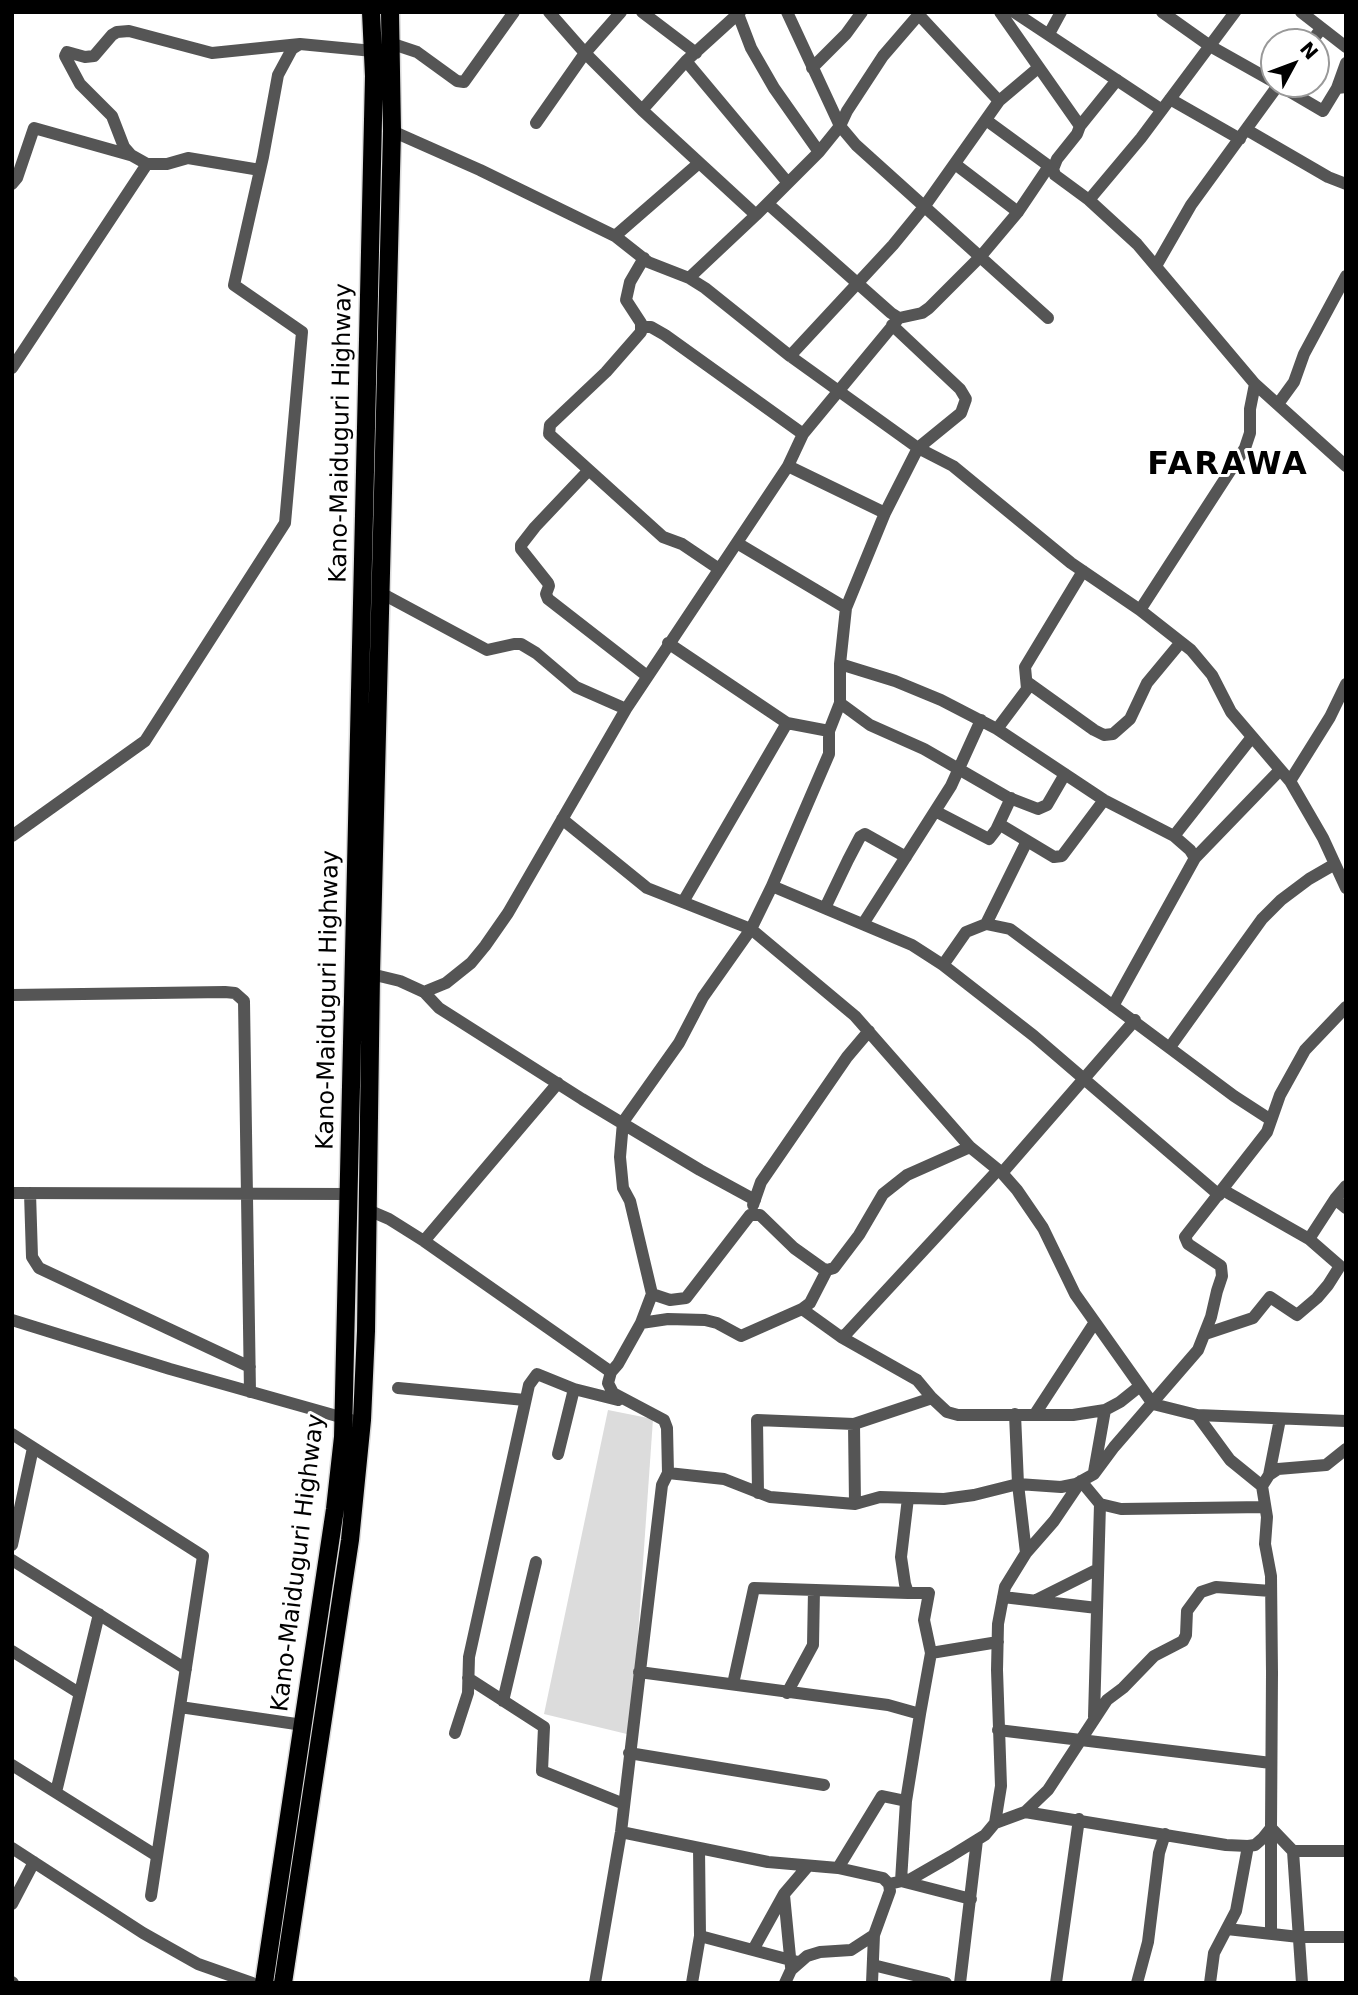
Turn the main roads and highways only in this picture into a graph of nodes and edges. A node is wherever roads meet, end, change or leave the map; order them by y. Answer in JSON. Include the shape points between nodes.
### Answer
{"nodes":[{"id":1,"x":371,"y":12,"type":"edge"},
{"id":2,"x":390,"y":12,"type":"edge"},
{"id":3,"x":264,"y":1983,"type":"edge"},
{"id":4,"x":284,"y":1983,"type":"edge"}],
"edges":[{"from":1,"to":3,"type":"highway","name":"Kano-Maiduguri Highway","via":[[374,87],[343,1419],[335,1509]]},
{"from":2,"to":4,"type":"highway","name":"Kano-Maiduguri Highway","via":[[392,131],[362,1420],[351,1539]]}]}
